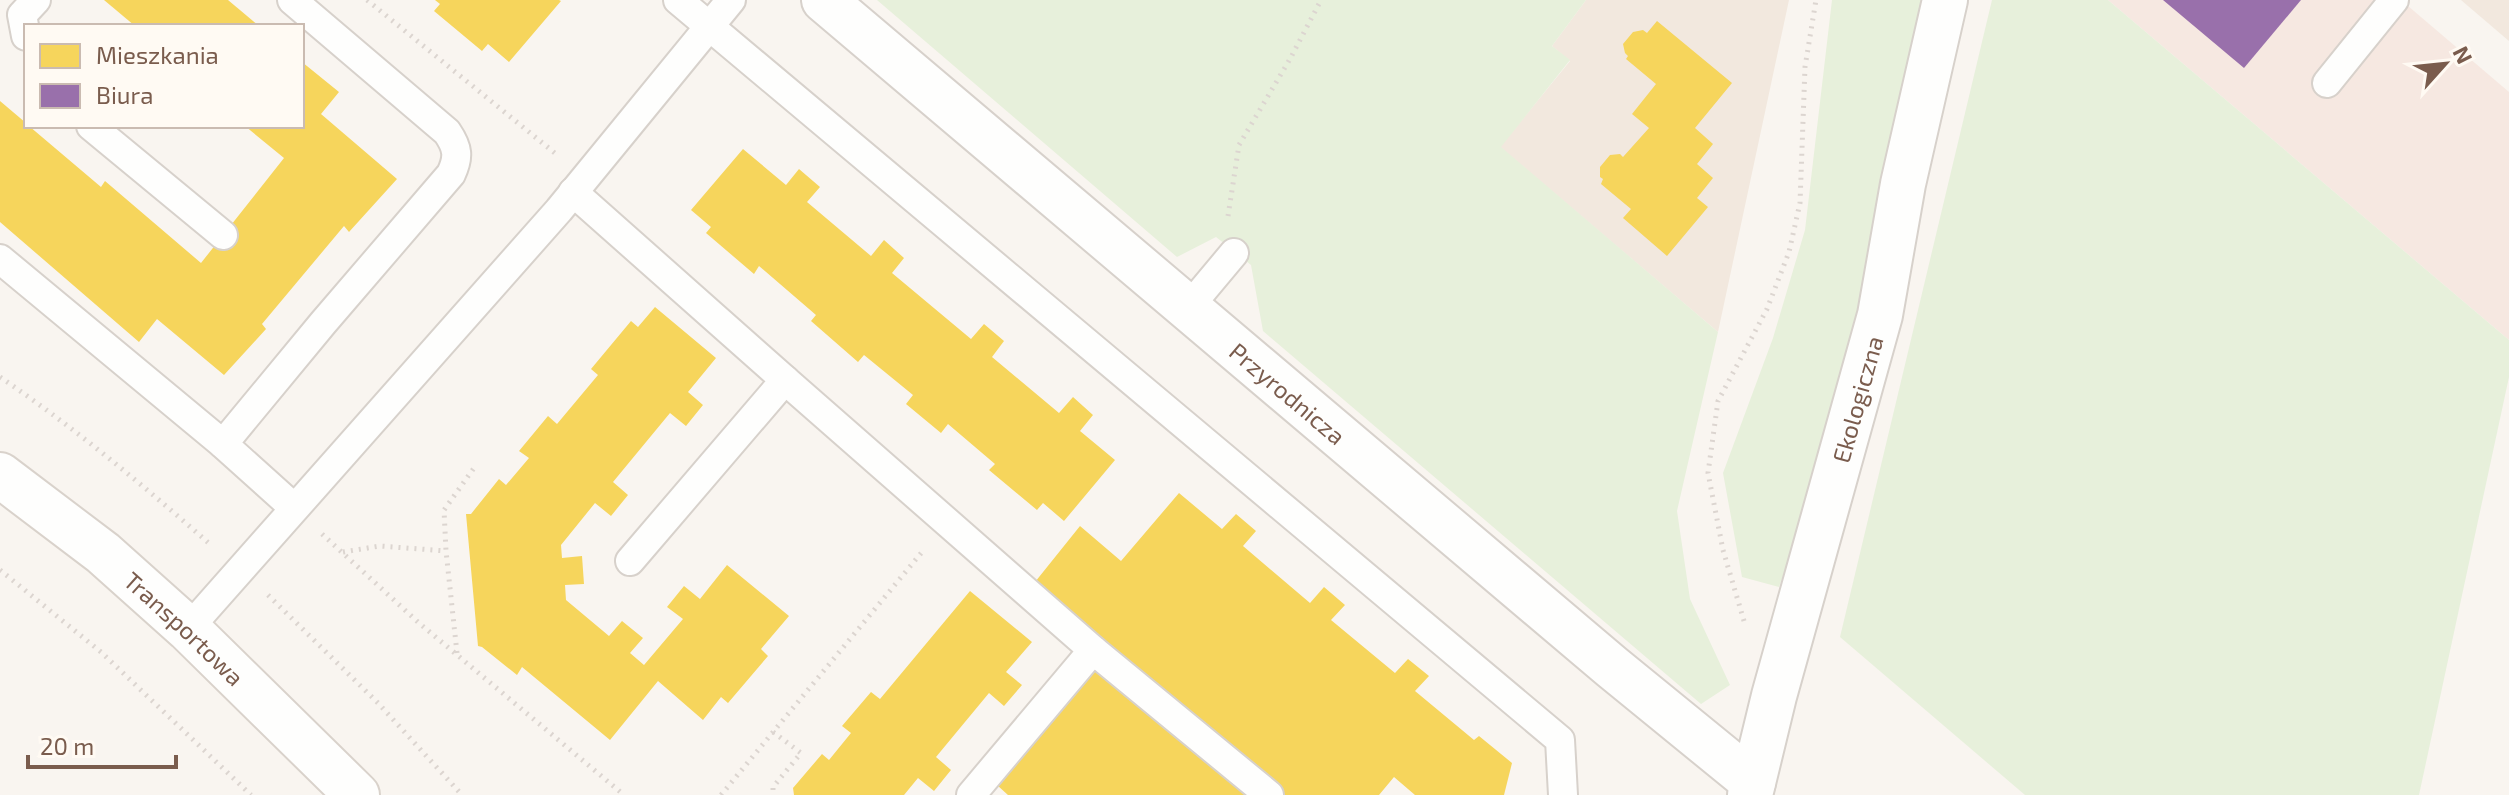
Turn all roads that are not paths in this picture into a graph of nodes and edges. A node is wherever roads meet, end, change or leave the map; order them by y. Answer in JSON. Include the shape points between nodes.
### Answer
{"nodes":[{"id":1,"x":36,"y":0,"type":"edge"},
{"id":2,"x":292,"y":0,"type":"edge"},
{"id":3,"x":678,"y":0,"type":"edge"},
{"id":4,"x":731,"y":0,"type":"edge"},
{"id":5,"x":824,"y":0,"type":"edge"},
{"id":6,"x":1945,"y":0,"type":"edge"},
{"id":7,"x":2394,"y":0,"type":"edge"},
{"id":8,"x":24,"y":26,"type":"edge"},
{"id":9,"x":709,"y":27,"type":"junction"},
{"id":10,"x":2327,"y":83,"type":"dead end"},
{"id":11,"x":93,"y":128,"type":"edge"},
{"id":12,"x":579,"y":185,"type":"junction"},
{"id":13,"x":223,"y":235,"type":"dead end"},
{"id":14,"x":1234,"y":253,"type":"road end"},
{"id":15,"x":0,"y":259,"type":"edge"},
{"id":16,"x":1188,"y":308,"type":"junction"},
{"id":17,"x":785,"y":380,"type":"junction"},
{"id":18,"x":223,"y":444,"type":"junction"},
{"id":19,"x":0,"y":475,"type":"edge"},
{"id":20,"x":293,"y":507,"type":"junction"},
{"id":21,"x":630,"y":561,"type":"dead end"},
{"id":22,"x":188,"y":629,"type":"junction"},
{"id":23,"x":1093,"y":650,"type":"junction"},
{"id":24,"x":1752,"y":789,"type":"edge"},
{"id":25,"x":357,"y":795,"type":"edge"},
{"id":26,"x":971,"y":795,"type":"edge"},
{"id":27,"x":1269,"y":795,"type":"edge"},
{"id":28,"x":1563,"y":795,"type":"edge"}],
"edges":[{"from":1,"to":8,"type":"lane","via":[[22,15]]},
{"from":2,"to":18,"type":"lane","via":[[447,132],[457,146],[457,161]]},
{"from":3,"to":9,"type":"lane"},
{"from":4,"to":9,"type":"lane"},
{"from":5,"to":16,"type":"street","name":"Przyrodnicza"},
{"from":6,"to":24,"type":"street","name":"Ekologiczna","via":[[1880,315]]},
{"from":7,"to":10,"type":"lane"},
{"from":9,"to":12,"type":"lane"},
{"from":9,"to":28,"type":"lane","via":[[1560,740]]},
{"from":11,"to":13,"type":"lane"},
{"from":12,"to":17,"type":"lane"},
{"from":12,"to":20,"type":"lane"},
{"from":14,"to":16,"type":"lane"},
{"from":15,"to":18,"type":"lane"},
{"from":16,"to":24,"type":"street","name":"Przyrodnicza"},
{"from":17,"to":21,"type":"lane"},
{"from":17,"to":23,"type":"lane"},
{"from":18,"to":20,"type":"lane"},
{"from":19,"to":22,"type":"street","name":"Transportowa","via":[[103,553]]},
{"from":20,"to":22,"type":"lane"},
{"from":22,"to":25,"type":"street","name":"Transportowa"},
{"from":23,"to":26,"type":"lane"},
{"from":23,"to":27,"type":"lane"}]}
